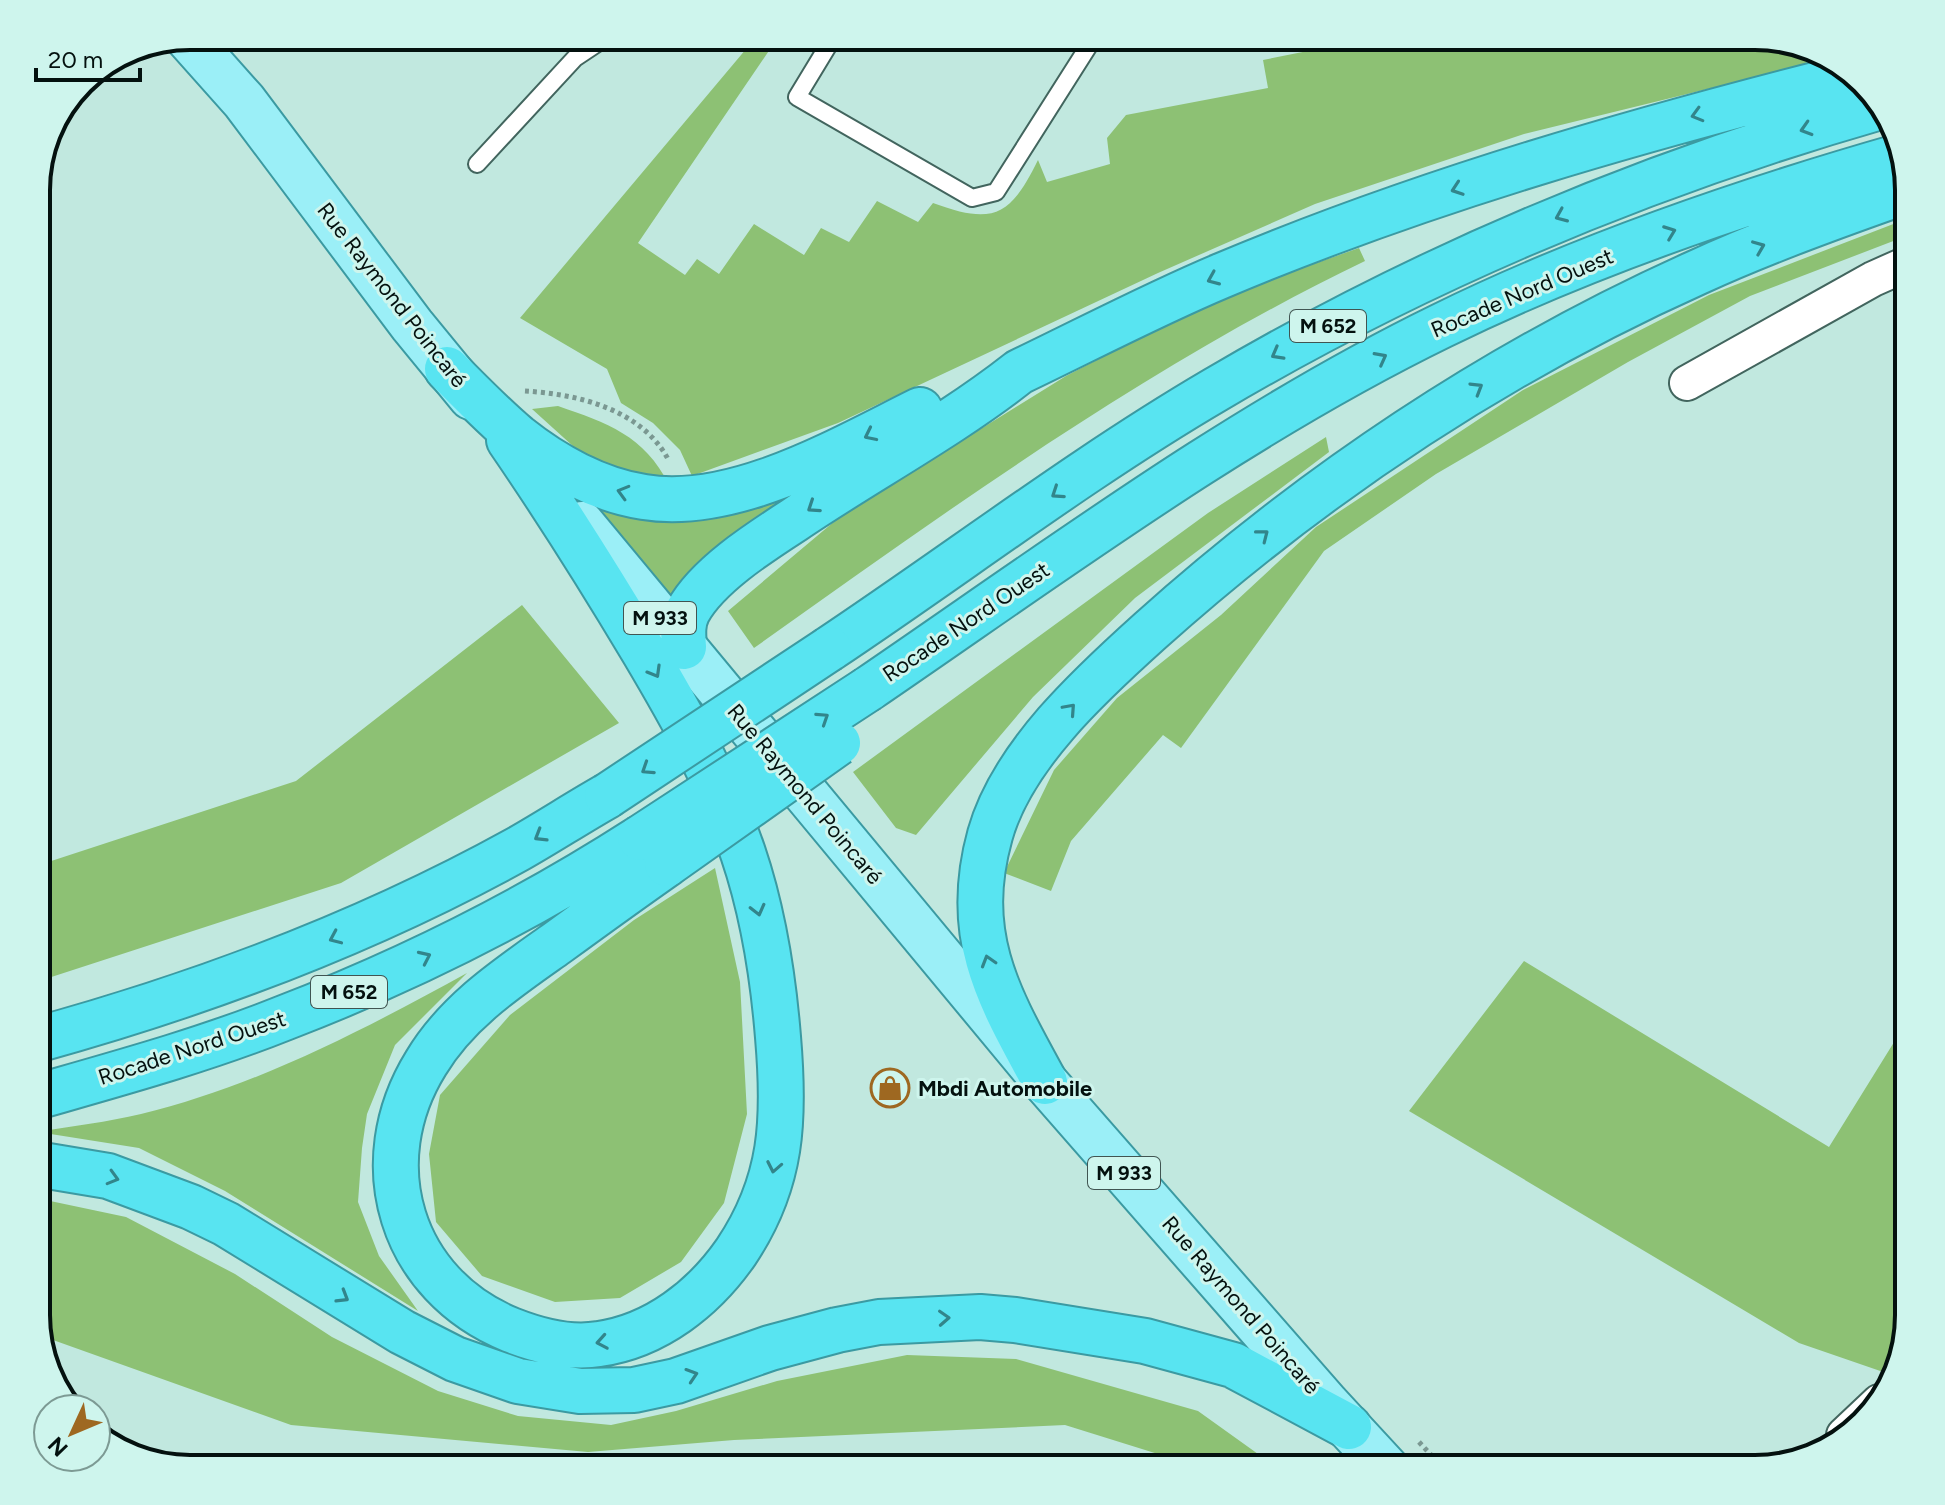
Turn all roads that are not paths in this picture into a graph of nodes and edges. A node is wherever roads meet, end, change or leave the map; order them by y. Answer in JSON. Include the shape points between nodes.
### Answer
{"nodes":[{"id":1,"x":199,"y":50,"type":"edge"},
{"id":2,"x":214,"y":50,"type":"edge"},
{"id":3,"x":587,"y":50,"type":"edge"},
{"id":4,"x":826,"y":50,"type":"edge"},
{"id":5,"x":1086,"y":50,"type":"edge"},
{"id":6,"x":1840,"y":79,"type":"edge"},
{"id":7,"x":244,"y":101,"type":"junction"},
{"id":8,"x":1869,"y":110,"type":"edge"},
{"id":9,"x":1891,"y":159,"type":"edge"},
{"id":10,"x":477,"y":164,"type":"dead end"},
{"id":11,"x":1895,"y":195,"type":"edge"},
{"id":12,"x":1895,"y":269,"type":"edge"},
{"id":13,"x":447,"y":369,"type":"junction"},
{"id":14,"x":1019,"y":372,"type":"junction"},
{"id":15,"x":1687,"y":383,"type":"dead end"},
{"id":16,"x":509,"y":440,"type":"junction"},
{"id":17,"x":684,"y":647,"type":"junction"},
{"id":18,"x":654,"y":851,"type":"junction"},
{"id":19,"x":108,"y":1021,"type":"junction"},
{"id":20,"x":50,"y":1025,"type":"edge"},
{"id":21,"x":50,"y":1036,"type":"edge"},
{"id":22,"x":1045,"y":1082,"type":"junction"},
{"id":23,"x":50,"y":1093,"type":"edge"},
{"id":24,"x":50,"y":1166,"type":"edge"},
{"id":25,"x":1349,"y":1427,"type":"junction"},
{"id":26,"x":1374,"y":1455,"type":"edge"}],
"edges":[{"from":1,"to":7,"type":"main road","name":"Rue Raymond Poincaré","number":"M 933"},
{"from":2,"to":7,"type":"main road","name":"Rue Raymond Poincaré","number":"M 933"},
{"from":3,"to":10,"type":"lane"},
{"from":4,"to":5,"type":"lane","via":[[797,97],[972,198],[996,192]]},
{"from":6,"to":14,"type":"highway","one_way":true,"via":[[1611,140],[1404,207],[1222,276]]},
{"from":7,"to":13,"type":"main road","name":"Rue Raymond Poincaré","number":"M 933"},
{"from":8,"to":19,"type":"highway","number":"M 652","one_way":true,"bridge":true,"via":[[1619,192],[1326,327],[1174,415],[607,796],[518,849],[310,949]]},
{"from":18,"to":9,"type":"highway","name":"Rocade Nord Ouest","number":"M 652","one_way":true,"bridge":true,"via":[[871,703],[1133,507],[1306,399],[1511,294],[1703,219]]},
{"from":22,"to":11,"type":"highway","one_way":true,"via":[[996,988],[980,925],[982,880],[991,833],[1009,792],[1040,745],[1104,672],[1300,506],[1428,417],[1646,297],[1726,260]]},
{"from":12,"to":15,"type":"street"},
{"from":14,"to":13,"type":"highway","one_way":true,"via":[[981,380],[759,482],[706,496],[662,499],[618,491],[556,463],[518,436]]},
{"from":13,"to":16,"type":"main road","name":"Rue Raymond Poincaré","number":"M 933"},
{"from":14,"to":17,"type":"highway","one_way":true,"via":[[743,556],[688,612]]},
{"from":16,"to":17,"type":"main road","name":"Rue Raymond Poincaré","number":"M 933"},
{"from":16,"to":18,"type":"highway","one_way":true,"via":[[611,597],[713,778],[744,854],[759,916],[772,972],[781,1065],[776,1165],[769,1190],[745,1237],[711,1284],[674,1314],[623,1338],[578,1346],[532,1338],[486,1319],[463,1302],[418,1250],[405,1224],[395,1176],[399,1125],[428,1059],[461,1017]]},
{"from":17,"to":22,"type":"main road","name":"Rue Raymond Poincaré","number":"M 933"},
{"from":23,"to":18,"type":"highway","name":"Rocade Nord Ouest","number":"M 652","one_way":true,"via":[[183,1054],[357,989],[557,889]]},
{"from":19,"to":20,"type":"highway"},
{"from":19,"to":21,"type":"highway","number":"M 652"},
{"from":22,"to":25,"type":"main road","name":"Rue Raymond Poincaré","number":"M 933"},
{"from":24,"to":25,"type":"highway","one_way":true,"via":[[108,1176],[191,1207],[402,1332],[455,1359],[518,1381],[580,1391],[634,1390],[837,1330],[879,1322],[980,1317],[1145,1341],[1233,1365]]},
{"from":25,"to":26,"type":"main road","name":"Rue Raymond Poincaré","number":"M 933"}]}
